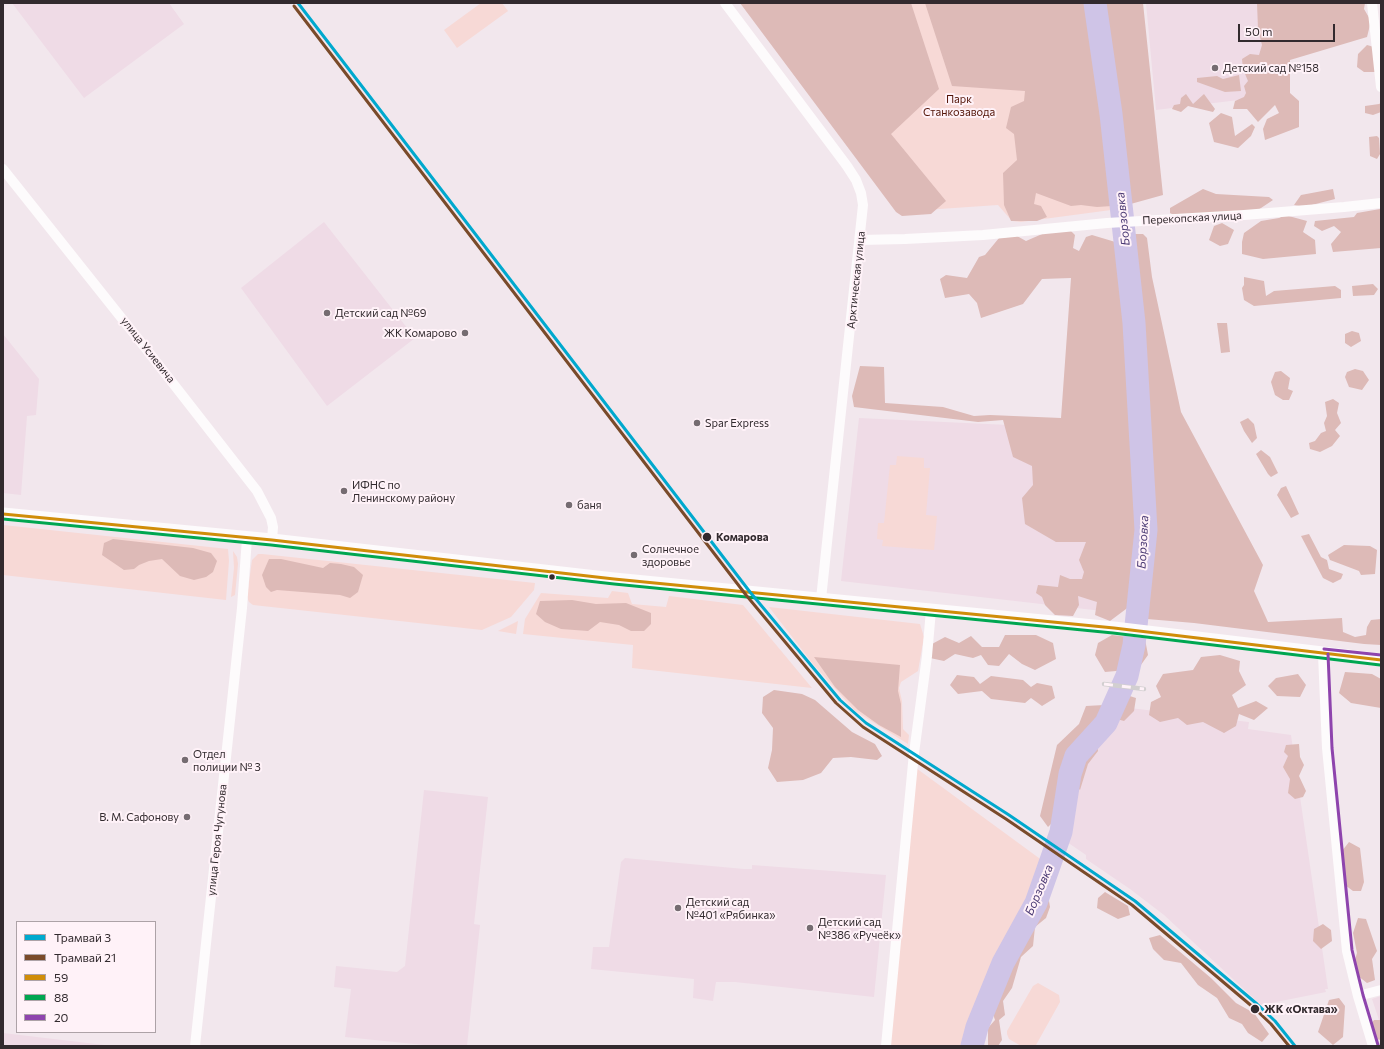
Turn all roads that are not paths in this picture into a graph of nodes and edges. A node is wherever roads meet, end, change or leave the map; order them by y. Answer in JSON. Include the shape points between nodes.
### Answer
{"nodes":[{"id":1,"x":725,"y":3,"type":"edge"},
{"id":2,"x":1372,"y":3,"type":"edge"},
{"id":3,"x":1381,"y":87,"type":"edge"},
{"id":4,"x":3,"y":169,"type":"edge"},
{"id":5,"x":1381,"y":203,"type":"edge"},
{"id":6,"x":860,"y":240,"type":"junction"},
{"id":7,"x":3,"y":514,"type":"edge"},
{"id":8,"x":247,"y":538,"type":"junction"},
{"id":9,"x":272,"y":540,"type":"junction"},
{"id":10,"x":821,"y":599,"type":"junction"},
{"id":11,"x":931,"y":610,"type":"junction"},
{"id":12,"x":1323,"y":654,"type":"junction"},
{"id":13,"x":1381,"y":660,"type":"edge"},
{"id":14,"x":1381,"y":990,"type":"edge"},
{"id":15,"x":1358,"y":996,"type":"junction"},
{"id":16,"x":195,"y":1046,"type":"edge"},
{"id":17,"x":886,"y":1046,"type":"edge"},
{"id":18,"x":1373,"y":1046,"type":"edge"}],
"edges":[{"from":1,"to":6,"type":"street","name":"Арктическая улица","via":[[856,180],[863,205]]},
{"from":2,"to":3,"type":"street"},
{"from":4,"to":9,"type":"street","name":"улица Усиевича","via":[[257,491],[272,518]]},
{"from":5,"to":6,"type":"street","name":"Перекопская улица","via":[[1107,223],[983,235]]},
{"from":6,"to":10,"type":"street","name":"Арктическая улица"},
{"from":7,"to":8,"type":"street"},
{"from":8,"to":9,"type":"street"},
{"from":8,"to":16,"type":"street","name":"улица Героя Чугунова","via":[[242,608]]},
{"from":9,"to":10,"type":"street"},
{"from":10,"to":11,"type":"street"},
{"from":11,"to":12,"type":"street","via":[[1114,628]]},
{"from":11,"to":17,"type":"street","via":[[914,753]]},
{"from":12,"to":13,"type":"street"},
{"from":12,"to":15,"type":"street","via":[[1327,748],[1347,952]]},
{"from":14,"to":15,"type":"street"},
{"from":15,"to":18,"type":"street"}]}
